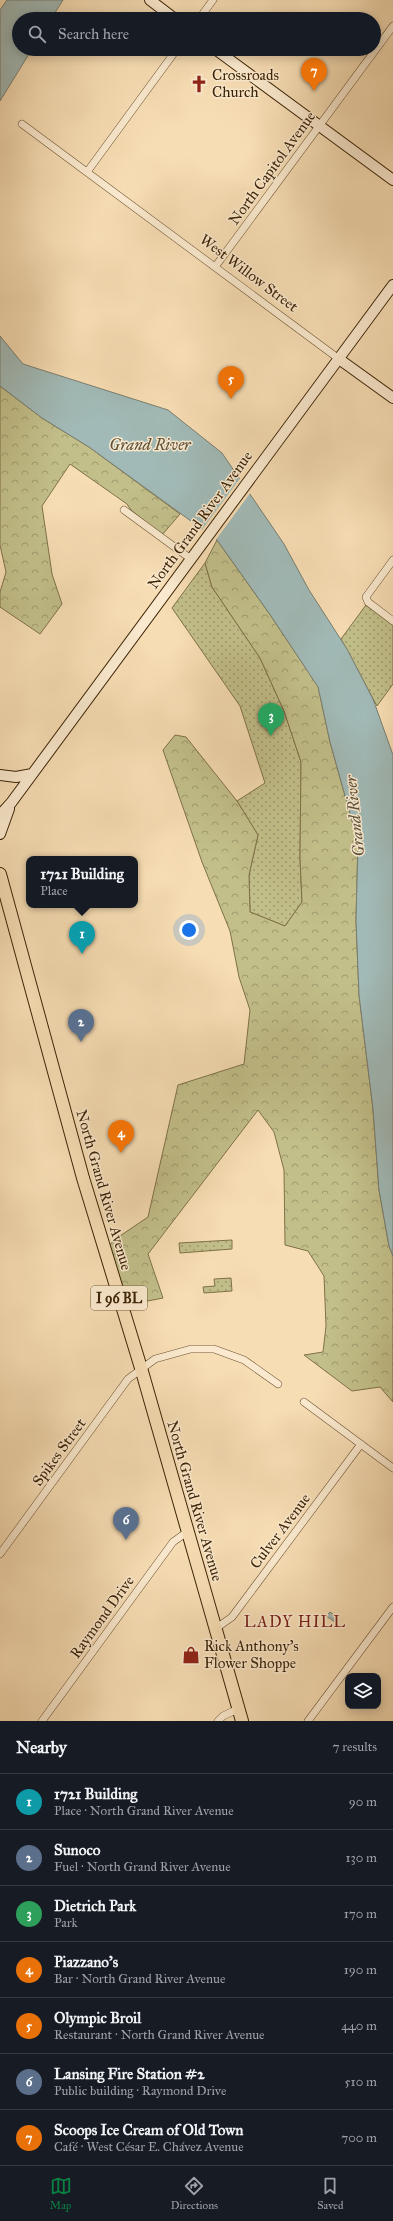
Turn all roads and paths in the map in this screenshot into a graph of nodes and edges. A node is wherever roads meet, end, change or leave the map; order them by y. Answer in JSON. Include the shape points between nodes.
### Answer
{"nodes":[{"id":1,"x":150,"y":0,"type":"edge"},
{"id":2,"x":213,"y":0,"type":"edge"},
{"id":3,"x":166,"y":12,"type":"edge"},
{"id":4,"x":204,"y":12,"type":"edge"},
{"id":5,"x":393,"y":26,"type":"edge"},
{"id":6,"x":381,"y":42,"type":"edge"},
{"id":7,"x":172,"y":56,"type":"edge"},
{"id":8,"x":225,"y":56,"type":"edge"},
{"id":9,"x":371,"y":56,"type":"edge"},
{"id":10,"x":22,"y":124,"type":"dead end"},
{"id":11,"x":320,"y":126,"type":"junction"},
{"id":12,"x":86,"y":172,"type":"junction"},
{"id":13,"x":393,"y":180,"type":"edge"},
{"id":14,"x":215,"y":267,"type":"junction"},
{"id":15,"x":393,"y":286,"type":"edge"},
{"id":16,"x":339,"y":359,"type":"junction"},
{"id":17,"x":393,"y":398,"type":"edge"},
{"id":18,"x":124,"y":510,"type":"dead end"},
{"id":19,"x":194,"y":555,"type":"junction"},
{"id":20,"x":393,"y":560,"type":"edge"},
{"id":21,"x":393,"y":621,"type":"edge"},
{"id":22,"x":0,"y":774,"type":"edge"},
{"id":23,"x":32,"y":774,"type":"junction"},
{"id":24,"x":11,"y":803,"type":"junction"},
{"id":25,"x":0,"y":815,"type":"edge"},
{"id":26,"x":0,"y":834,"type":"edge"},
{"id":27,"x":0,"y":874,"type":"edge"},
{"id":28,"x":2,"y":891,"type":"edge"},
{"id":29,"x":141,"y":1368,"type":"junction"},
{"id":30,"x":278,"y":1384,"type":"dead end"},
{"id":31,"x":304,"y":1402,"type":"dead end"},
{"id":32,"x":361,"y":1444,"type":"junction"},
{"id":33,"x":393,"y":1468,"type":"edge"},
{"id":34,"x":187,"y":1532,"type":"junction"},
{"id":35,"x":0,"y":1554,"type":"edge"},
{"id":36,"x":393,"y":1607,"type":"edge"},
{"id":37,"x":215,"y":1629,"type":"junction"},
{"id":38,"x":238,"y":1709,"type":"junction"},
{"id":39,"x":42,"y":1721,"type":"edge"},
{"id":40,"x":218,"y":1721,"type":"edge"},
{"id":41,"x":242,"y":1721,"type":"edge"},
{"id":42,"x":308,"y":1721,"type":"edge"}],
"edges":[{"from":1,"to":3,"type":"street"},
{"from":2,"to":4,"type":"street"},
{"from":5,"to":6,"type":"street","name":"North Capitol Avenue"},
{"from":7,"to":12,"type":"street"},
{"from":8,"to":11,"type":"street"},
{"from":9,"to":11,"type":"street","name":"North Capitol Avenue"},
{"from":10,"to":12,"type":"street","name":"West Willow Street"},
{"from":11,"to":13,"type":"street"},
{"from":11,"to":14,"type":"street","name":"North Capitol Avenue"},
{"from":12,"to":14,"type":"street","name":"West Willow Street"},
{"from":14,"to":16,"type":"street","name":"West Willow Street"},
{"from":15,"to":16,"type":"street","name":"North Grand River Avenue"},
{"from":16,"to":17,"type":"street","name":"West Willow Street"},
{"from":16,"to":19,"type":"street","name":"North Grand River Avenue"},
{"from":18,"to":19,"type":"street"},
{"from":19,"to":23,"type":"street","name":"North Grand River Avenue"},
{"from":20,"to":21,"type":"street","via":[[366,597],[368,602]]},
{"from":22,"to":23,"type":"street","via":[[16,777]]},
{"from":23,"to":24,"type":"street","name":"North Grand River Avenue"},
{"from":24,"to":25,"type":"street","name":"North Grand River Avenue"},
{"from":24,"to":26,"type":"street"},
{"from":27,"to":28,"type":"main road","name":"North Grand River Avenue","number":"I 96 BL"},
{"from":28,"to":29,"type":"main road","name":"North Grand River Avenue","number":"I 96 BL"},
{"from":29,"to":30,"type":"street","name":"Spikes Street","via":[[155,1359],[172,1353],[191,1349],[214,1349],[244,1360]]},
{"from":29,"to":34,"type":"main road","name":"North Grand River Avenue","number":"I 96 BL"},
{"from":29,"to":35,"type":"street","name":"Spikes Street","via":[[128,1379]]},
{"from":31,"to":32,"type":"street"},
{"from":32,"to":33,"type":"street"},
{"from":32,"to":37,"type":"street","name":"Culver Avenue","via":[[232,1617]]},
{"from":34,"to":37,"type":"main road","name":"North Grand River Avenue","number":"I 96 BL"},
{"from":34,"to":39,"type":"street","name":"Raymond Drive","via":[[173,1542]]},
{"from":36,"to":42,"type":"street"},
{"from":37,"to":38,"type":"main road","name":"North Grand River Avenue","number":"I 96 BL"},
{"from":38,"to":40,"type":"street"},
{"from":38,"to":41,"type":"main road","name":"North Grand River Avenue","number":"I 96 BL"}]}
